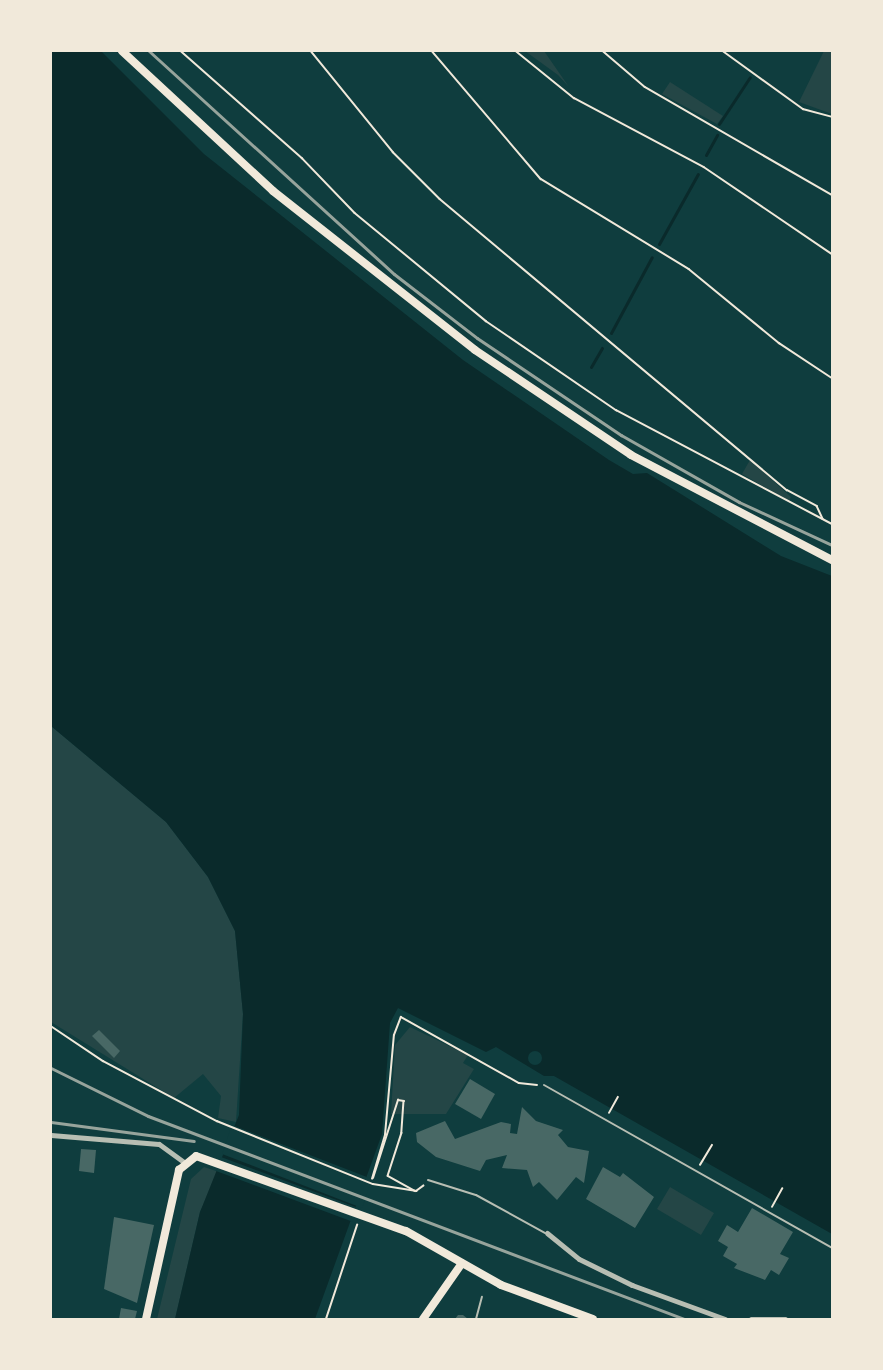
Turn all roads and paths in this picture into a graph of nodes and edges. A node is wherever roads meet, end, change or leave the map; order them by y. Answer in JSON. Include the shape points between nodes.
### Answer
{"nodes":[{"id":1,"x":122,"y":51,"type":"edge"},
{"id":2,"x":181,"y":51,"type":"edge"},
{"id":3,"x":311,"y":51,"type":"edge"},
{"id":4,"x":432,"y":51,"type":"edge"},
{"id":5,"x":516,"y":51,"type":"edge"},
{"id":6,"x":603,"y":51,"type":"edge"},
{"id":7,"x":723,"y":51,"type":"edge"},
{"id":8,"x":734,"y":51,"type":"edge"},
{"id":9,"x":731,"y":56,"type":"junction"},
{"id":10,"x":832,"y":117,"type":"edge"},
{"id":11,"x":832,"y":195,"type":"edge"},
{"id":12,"x":832,"y":254,"type":"edge"},
{"id":13,"x":832,"y":378,"type":"edge"},
{"id":14,"x":823,"y":520,"type":"junction"},
{"id":15,"x":832,"y":524,"type":"edge"},
{"id":16,"x":832,"y":560,"type":"edge"},
{"id":17,"x":51,"y":1026,"type":"edge"},
{"id":18,"x":544,"y":1085,"type":"joint"},
{"id":19,"x":618,"y":1096,"type":"dead end"},
{"id":20,"x":609,"y":1113,"type":"dead end"},
{"id":21,"x":51,"y":1135,"type":"edge"},
{"id":22,"x":712,"y":1145,"type":"dead end"},
{"id":23,"x":184,"y":1162,"type":"junction"},
{"id":24,"x":700,"y":1165,"type":"dead end"},
{"id":25,"x":428,"y":1180,"type":"joint"},
{"id":26,"x":782,"y":1190,"type":"dead end"},
{"id":27,"x":416,"y":1191,"type":"junction"},
{"id":28,"x":770,"y":1212,"type":"junction"},
{"id":29,"x":357,"y":1225,"type":"dead end"},
{"id":30,"x":547,"y":1233,"type":"joint"},
{"id":31,"x":832,"y":1248,"type":"edge"},
{"id":32,"x":462,"y":1263,"type":"junction"},
{"id":33,"x":482,"y":1297,"type":"dead end"},
{"id":34,"x":579,"y":1317,"type":"edge"},
{"id":35,"x":146,"y":1319,"type":"edge"},
{"id":36,"x":326,"y":1319,"type":"edge"},
{"id":37,"x":423,"y":1319,"type":"edge"},
{"id":38,"x":476,"y":1319,"type":"edge"},
{"id":39,"x":593,"y":1319,"type":"edge"},
{"id":40,"x":724,"y":1319,"type":"edge"},
{"id":41,"x":751,"y":1319,"type":"edge"},
{"id":42,"x":785,"y":1319,"type":"edge"}],
"edges":[{"from":1,"to":16,"type":"main road","via":[[273,191],[475,351],[631,455]]},
{"from":2,"to":14,"type":"path","via":[[302,158],[355,213],[486,321],[616,410]]},
{"from":3,"to":14,"type":"path","via":[[393,152],[440,199],[787,490],[817,506]]},
{"from":4,"to":13,"type":"path","via":[[541,179],[689,269],[779,343]]},
{"from":5,"to":12,"type":"path","via":[[581,98],[704,167]]},
{"from":6,"to":11,"type":"path","via":[[645,87]]},
{"from":7,"to":9,"type":"path"},
{"from":8,"to":9,"type":"path"},
{"from":9,"to":10,"type":"path","via":[[803,109]]},
{"from":14,"to":15,"type":"path"},
{"from":17,"to":27,"type":"path","via":[[103,1061],[217,1121],[373,1184]]},
{"from":18,"to":27,"type":"path","via":[[519,1083],[401,1017],[394,1035],[385,1135],[372,1179],[398,1100],[404,1101],[402,1133],[388,1176]]},
{"from":18,"to":28,"type":"lane"},
{"from":19,"to":20,"type":"path"},
{"from":21,"to":23,"type":"street","via":[[159,1144]]},
{"from":22,"to":24,"type":"path"},
{"from":23,"to":32,"type":"main road","via":[[196,1156],[362,1215],[414,1235]]},
{"from":23,"to":35,"type":"main road"},
{"from":25,"to":27,"type":"path"},
{"from":25,"to":30,"type":"lane","via":[[476,1195]]},
{"from":26,"to":28,"type":"path"},
{"from":28,"to":31,"type":"lane"},
{"from":29,"to":36,"type":"path"},
{"from":30,"to":40,"type":"street","via":[[579,1259],[632,1285]]},
{"from":32,"to":34,"type":"main road","via":[[511,1289]]},
{"from":32,"to":37,"type":"main road"},
{"from":33,"to":38,"type":"lane"},
{"from":34,"to":39,"type":"main road"},
{"from":41,"to":42,"type":"street"}]}
